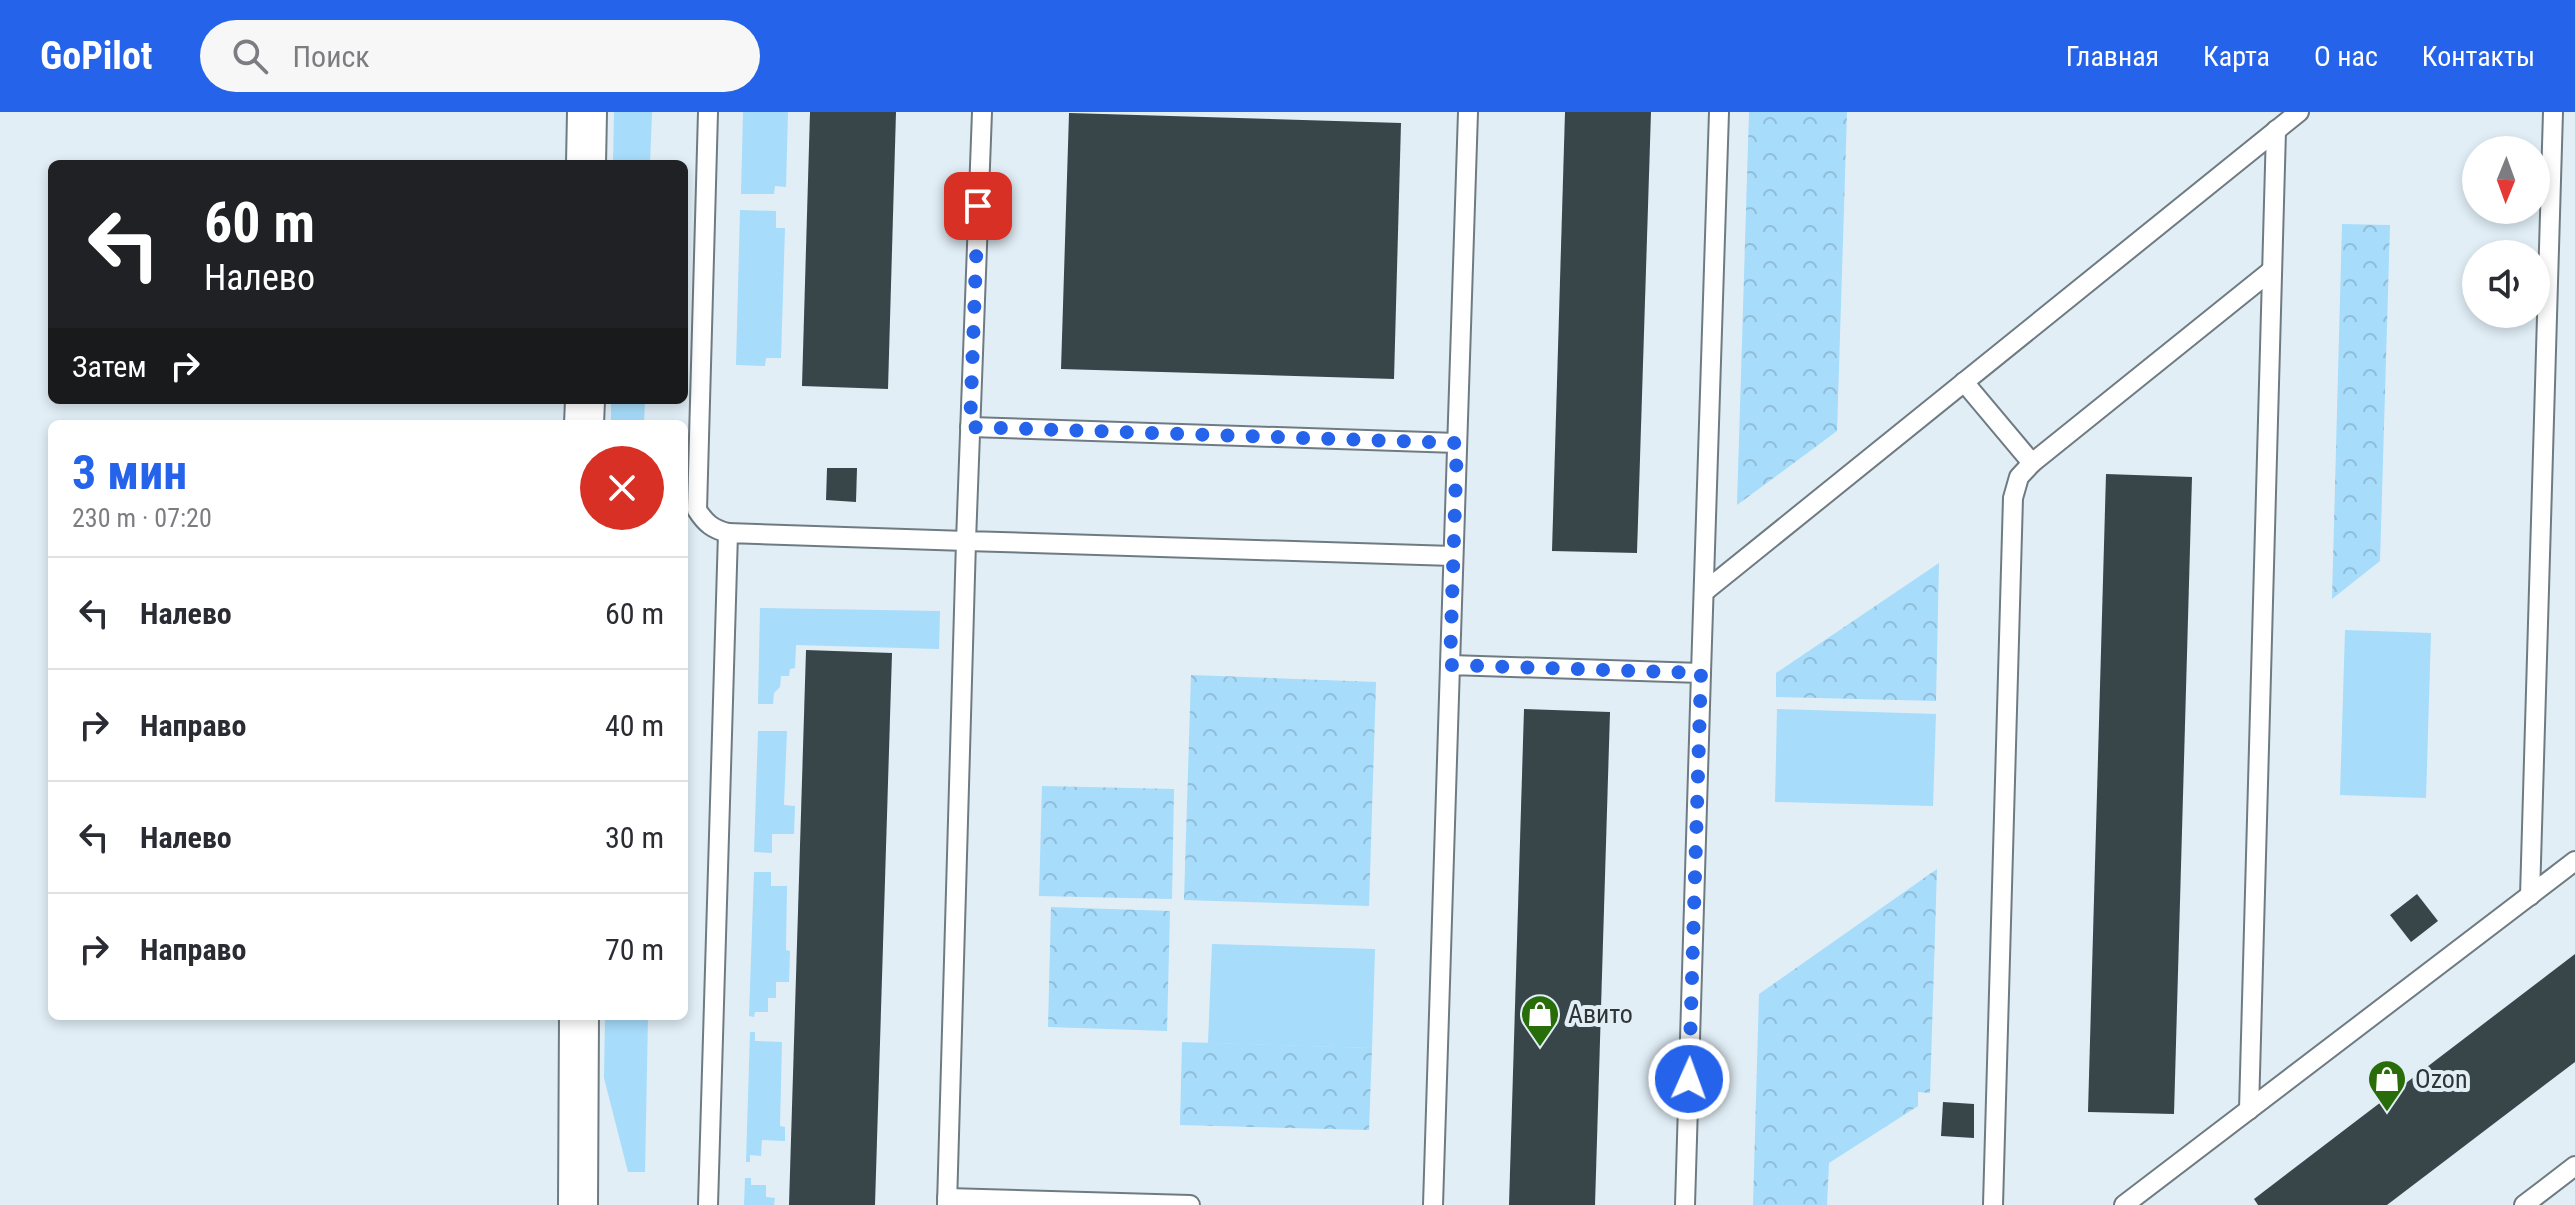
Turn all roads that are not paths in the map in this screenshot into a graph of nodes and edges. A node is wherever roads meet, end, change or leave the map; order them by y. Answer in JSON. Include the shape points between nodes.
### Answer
{"nodes":[{"id":1,"x":587,"y":112,"type":"edge"},
{"id":2,"x":708,"y":112,"type":"edge"},
{"id":3,"x":982,"y":112,"type":"edge"},
{"id":4,"x":1468,"y":112,"type":"edge"},
{"id":5,"x":1719,"y":112,"type":"edge"},
{"id":6,"x":2299,"y":112,"type":"edge"},
{"id":7,"x":2553,"y":112,"type":"edge"},
{"id":8,"x":2276,"y":130,"type":"junction"},
{"id":9,"x":586,"y":160,"type":"edge"},
{"id":10,"x":2272,"y":270,"type":"junction"},
{"id":11,"x":1964,"y":382,"type":"junction"},
{"id":12,"x":970,"y":427,"type":"junction"},
{"id":13,"x":1457,"y":443,"type":"junction"},
{"id":14,"x":2032,"y":463,"type":"junction"},
{"id":15,"x":728,"y":533,"type":"junction"},
{"id":16,"x":966,"y":541,"type":"junction"},
{"id":17,"x":1453,"y":556,"type":"junction"},
{"id":18,"x":1704,"y":592,"type":"junction"},
{"id":19,"x":1450,"y":665,"type":"junction"},
{"id":20,"x":1701,"y":673,"type":"junction"},
{"id":21,"x":2575,"y":861,"type":"edge"},
{"id":22,"x":2530,"y":896,"type":"junction"},
{"id":23,"x":579,"y":1020,"type":"edge"},
{"id":24,"x":2249,"y":1110,"type":"junction"},
{"id":25,"x":2575,"y":1166,"type":"edge"},
{"id":26,"x":947,"y":1201,"type":"edge"},
{"id":27,"x":578,"y":1205,"type":"edge"},
{"id":28,"x":708,"y":1205,"type":"edge"},
{"id":29,"x":1190,"y":1205,"type":"edge"},
{"id":30,"x":1433,"y":1205,"type":"edge"},
{"id":31,"x":1685,"y":1205,"type":"edge"},
{"id":32,"x":1993,"y":1205,"type":"edge"},
{"id":33,"x":2124,"y":1205,"type":"edge"},
{"id":34,"x":2524,"y":1205,"type":"edge"}],
"edges":[{"from":1,"to":9,"type":"street"},
{"from":2,"to":15,"type":"lane","via":[[697,510],[713,529]]},
{"from":3,"to":12,"type":"lane"},
{"from":4,"to":13,"type":"lane"},
{"from":5,"to":18,"type":"lane"},
{"from":6,"to":8,"type":"lane"},
{"from":7,"to":22,"type":"lane"},
{"from":8,"to":10,"type":"lane"},
{"from":8,"to":11,"type":"lane"},
{"from":10,"to":14,"type":"lane"},
{"from":10,"to":24,"type":"lane"},
{"from":11,"to":14,"type":"lane"},
{"from":11,"to":18,"type":"lane"},
{"from":12,"to":13,"type":"lane"},
{"from":12,"to":16,"type":"lane"},
{"from":13,"to":17,"type":"lane"},
{"from":14,"to":32,"type":"lane","via":[[2019,477],[2013,498]]},
{"from":15,"to":16,"type":"lane"},
{"from":15,"to":28,"type":"lane"},
{"from":16,"to":17,"type":"lane"},
{"from":16,"to":26,"type":"lane"},
{"from":17,"to":19,"type":"lane"},
{"from":18,"to":20,"type":"lane"},
{"from":19,"to":20,"type":"lane"},
{"from":19,"to":30,"type":"lane"},
{"from":20,"to":31,"type":"lane"},
{"from":21,"to":22,"type":"lane"},
{"from":22,"to":24,"type":"lane"},
{"from":23,"to":27,"type":"street"},
{"from":24,"to":33,"type":"lane"},
{"from":25,"to":34,"type":"lane"},
{"from":26,"to":29,"type":"lane"}]}
